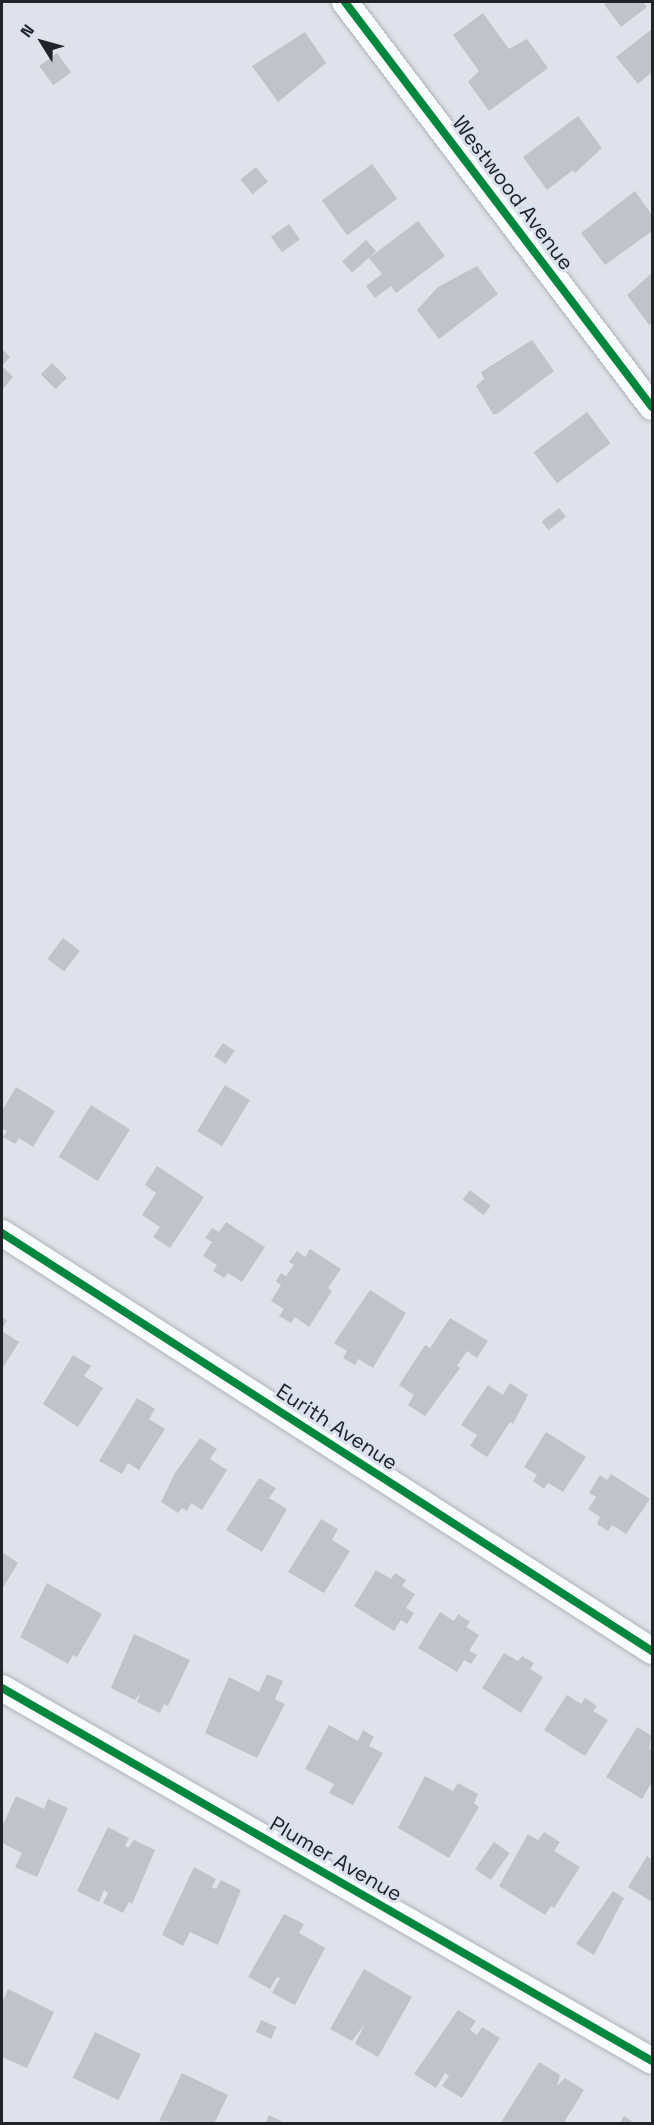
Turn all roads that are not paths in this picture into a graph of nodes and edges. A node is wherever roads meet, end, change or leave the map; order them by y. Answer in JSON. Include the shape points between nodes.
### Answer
{"nodes":[{"id":1,"x":345,"y":2,"type":"edge"},
{"id":2,"x":652,"y":407,"type":"edge"},
{"id":3,"x":2,"y":1233,"type":"edge"},
{"id":4,"x":652,"y":1651,"type":"edge"},
{"id":5,"x":2,"y":1688,"type":"edge"},
{"id":6,"x":652,"y":2061,"type":"edge"}],
"edges":[{"from":1,"to":2,"type":"street","name":"Westwood Avenue"},
{"from":3,"to":4,"type":"street","name":"Eurith Avenue"},
{"from":5,"to":6,"type":"street","name":"Plumer Avenue"}]}
